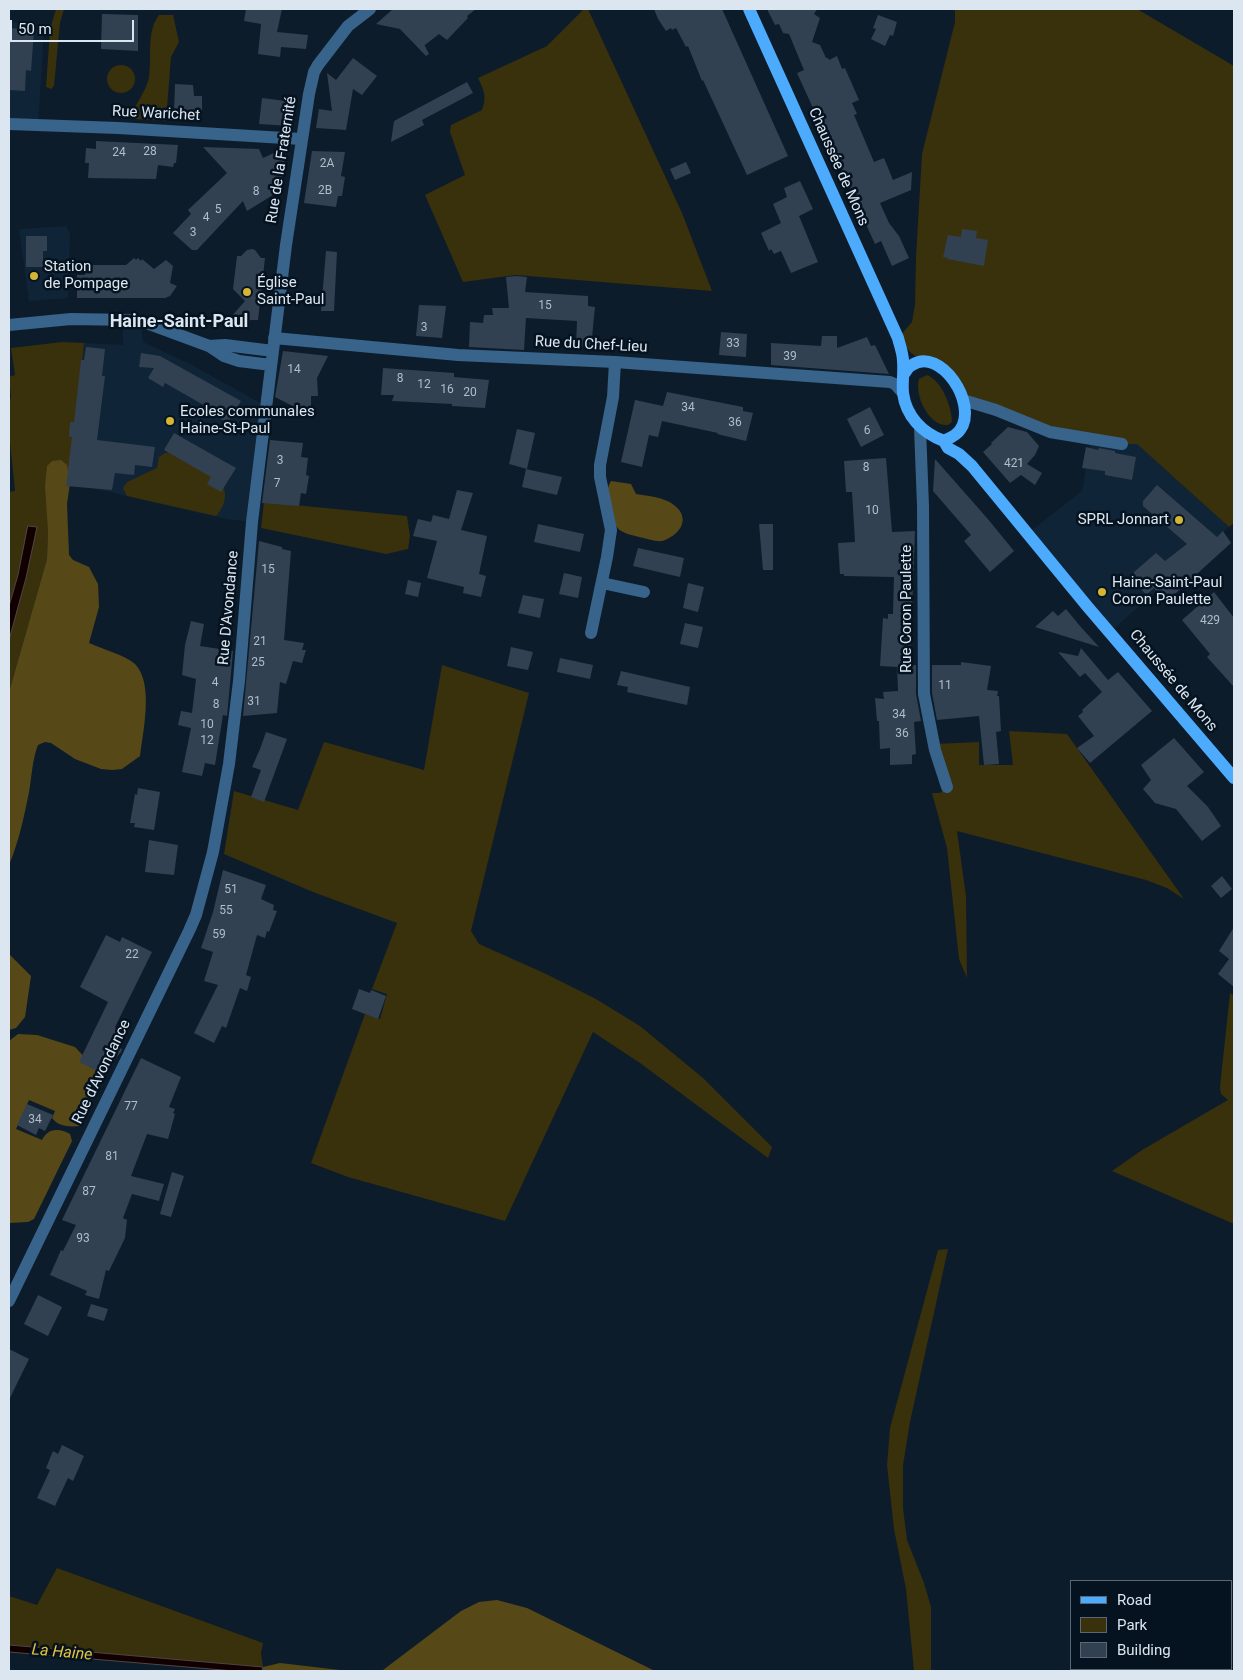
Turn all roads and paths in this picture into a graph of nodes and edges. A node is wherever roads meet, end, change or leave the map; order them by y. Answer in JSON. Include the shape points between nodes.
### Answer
{"nodes":[{"id":1,"x":370,"y":9,"type":"edge"},
{"id":2,"x":749,"y":9,"type":"edge"},
{"id":3,"x":9,"y":124,"type":"edge"},
{"id":4,"x":301,"y":138,"type":"junction"},
{"id":5,"x":9,"y":325,"type":"edge"},
{"id":6,"x":898,"y":338,"type":"junction"},
{"id":7,"x":274,"y":344,"type":"junction"},
{"id":8,"x":209,"y":346,"type":"junction"},
{"id":9,"x":615,"y":362,"type":"junction"},
{"id":10,"x":923,"y":362,"type":"junction"},
{"id":11,"x":271,"y":365,"type":"junction"},
{"id":12,"x":904,"y":374,"type":"junction"},
{"id":13,"x":903,"y":392,"type":"junction"},
{"id":14,"x":963,"y":400,"type":"junction"},
{"id":15,"x":920,"y":428,"type":"junction"},
{"id":16,"x":960,"y":431,"type":"junction"},
{"id":17,"x":944,"y":441,"type":"junction"},
{"id":18,"x":1122,"y":444,"type":"dead end"},
{"id":19,"x":972,"y":466,"type":"junction"},
{"id":20,"x":602,"y":583,"type":"junction"},
{"id":21,"x":644,"y":592,"type":"dead end"},
{"id":22,"x":591,"y":633,"type":"dead end"},
{"id":23,"x":1234,"y":778,"type":"edge"},
{"id":24,"x":947,"y":787,"type":"dead end"},
{"id":25,"x":213,"y":852,"type":"joint"},
{"id":26,"x":9,"y":1300,"type":"edge"}],
"edges":[{"from":1,"to":4,"type":"street","name":"Rue de la Fraternité","via":[[348,26],[318,65],[311,82]]},
{"from":2,"to":6,"type":"main road","name":"Chaussée de Mons"},
{"from":3,"to":4,"type":"street","name":"Rue Warichet"},
{"from":4,"to":7,"type":"street","name":"Rue de la Fraternité"},
{"from":5,"to":8,"type":"street","via":[[71,319],[132,320]]},
{"from":6,"to":10,"type":"main road"},
{"from":6,"to":12,"type":"main road"},
{"from":7,"to":8,"type":"street","name":"Rue du Chef-Lieu"},
{"from":7,"to":9,"type":"street","name":"Rue du Chef-Lieu"},
{"from":7,"to":11,"type":"street","name":"Rue de la Fraternité"},
{"from":8,"to":11,"type":"street","via":[[239,361]]},
{"from":9,"to":13,"type":"street","name":"Rue du Chef-Lieu","via":[[890,382]]},
{"from":9,"to":20,"type":"street","via":[[613,397],[600,465],[611,530]]},
{"from":10,"to":12,"type":"main road","via":[[912,365]]},
{"from":10,"to":14,"type":"main road","via":[[934,364],[950,374]]},
{"from":11,"to":25,"type":"street","name":"Rue D'Avondance","via":[[252,522],[235,720]]},
{"from":12,"to":13,"type":"main road"},
{"from":13,"to":15,"type":"main road","via":[[910,413]]},
{"from":14,"to":16,"type":"main road","via":[[965,421]]},
{"from":14,"to":18,"type":"street","via":[[1050,432]]},
{"from":15,"to":17,"type":"main road"},
{"from":15,"to":24,"type":"street","name":"Rue Coron Paulette","via":[[924,694],[935,750]]},
{"from":16,"to":17,"type":"main road"},
{"from":16,"to":19,"type":"main road"},
{"from":17,"to":19,"type":"main road","via":[[948,448]]},
{"from":19,"to":23,"type":"main road","name":"Chaussée de Mons"},
{"from":20,"to":21,"type":"street"},
{"from":20,"to":22,"type":"street"},
{"from":25,"to":26,"type":"street","name":"Rue d'Avondance","via":[[189,931]]}]}
